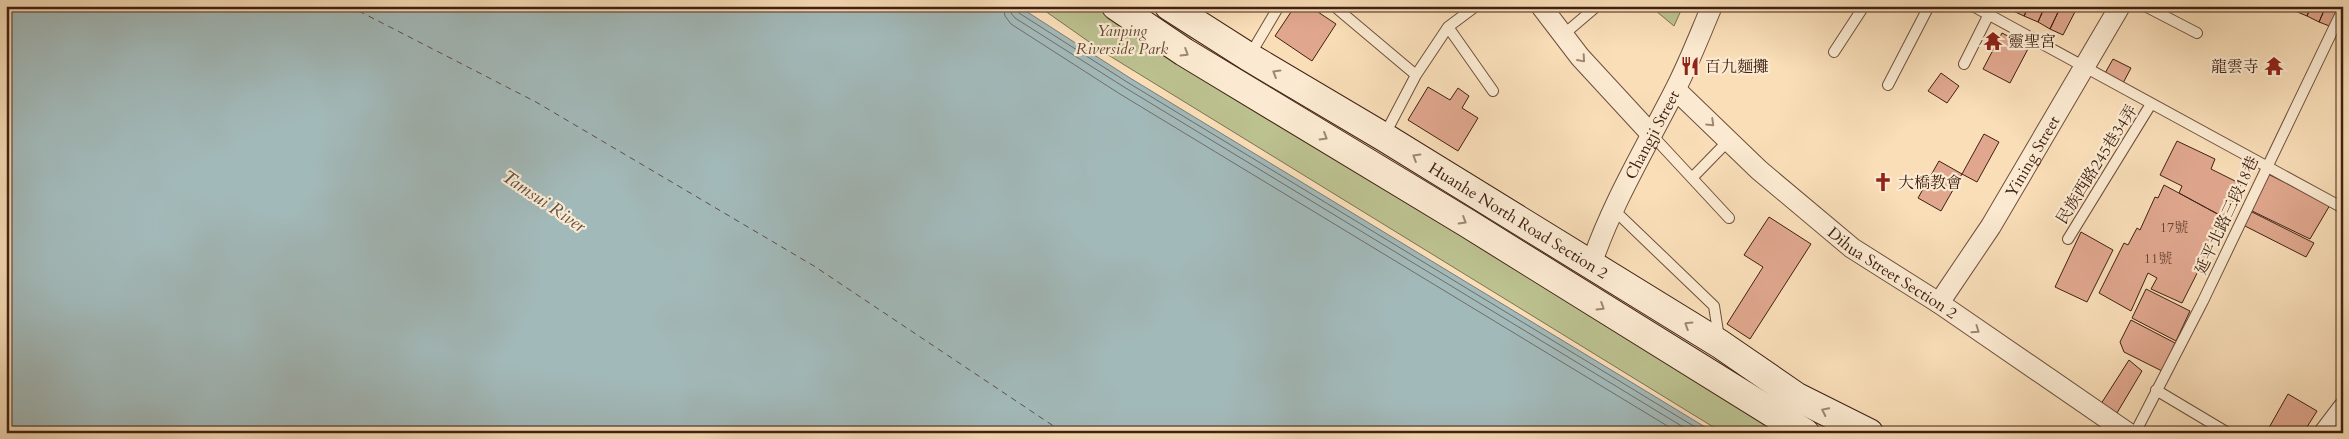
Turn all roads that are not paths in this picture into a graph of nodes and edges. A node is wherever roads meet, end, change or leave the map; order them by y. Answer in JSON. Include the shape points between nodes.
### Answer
{"nodes":[{"id":1,"x":1116,"y":6,"type":"edge"},
{"id":2,"x":1169,"y":6,"type":"edge"},
{"id":3,"x":1278,"y":6,"type":"edge"},
{"id":4,"x":1334,"y":6,"type":"edge"},
{"id":5,"x":1476,"y":6,"type":"edge"},
{"id":6,"x":1541,"y":6,"type":"edge"},
{"id":7,"x":1597,"y":6,"type":"edge"},
{"id":8,"x":1712,"y":6,"type":"edge"},
{"id":9,"x":1864,"y":6,"type":"edge"},
{"id":10,"x":1929,"y":6,"type":"edge"},
{"id":11,"x":1973,"y":6,"type":"edge"},
{"id":12,"x":2120,"y":6,"type":"edge"},
{"id":13,"x":2145,"y":6,"type":"edge"},
{"id":14,"x":2343,"y":9,"type":"edge"},
{"id":15,"x":1991,"y":10,"type":"edge"},
{"id":16,"x":1448,"y":27,"type":"junction"},
{"id":17,"x":2197,"y":33,"type":"dead end"},
{"id":18,"x":1563,"y":35,"type":"junction"},
{"id":19,"x":1834,"y":52,"type":"dead end"},
{"id":20,"x":1249,"y":57,"type":"junction"},
{"id":21,"x":1964,"y":64,"type":"dead end"},
{"id":22,"x":2086,"y":68,"type":"junction"},
{"id":23,"x":1416,"y":75,"type":"junction"},
{"id":24,"x":1888,"y":85,"type":"dead end"},
{"id":25,"x":1676,"y":90,"type":"junction"},
{"id":26,"x":1493,"y":91,"type":"dead end"},
{"id":27,"x":2151,"y":104,"type":"junction"},
{"id":28,"x":1651,"y":134,"type":"junction"},
{"id":29,"x":1384,"y":137,"type":"junction"},
{"id":30,"x":1729,"y":140,"type":"junction"},
{"id":31,"x":2266,"y":168,"type":"junction"},
{"id":32,"x":1692,"y":178,"type":"junction"},
{"id":33,"x":2343,"y":208,"type":"edge"},
{"id":34,"x":1614,"y":210,"type":"junction"},
{"id":35,"x":1729,"y":218,"type":"dead end"},
{"id":36,"x":2068,"y":239,"type":"dead end"},
{"id":37,"x":1591,"y":265,"type":"junction"},
{"id":38,"x":1939,"y":303,"type":"junction"},
{"id":39,"x":1720,"y":344,"type":"junction"},
{"id":40,"x":2156,"y":390,"type":"junction"},
{"id":41,"x":2343,"y":408,"type":"edge"},
{"id":42,"x":1804,"y":433,"type":"edge"},
{"id":43,"x":1869,"y":433,"type":"edge"},
{"id":44,"x":2128,"y":433,"type":"edge"},
{"id":45,"x":2135,"y":433,"type":"edge"},
{"id":46,"x":2228,"y":433,"type":"edge"},
{"id":47,"x":2324,"y":433,"type":"edge"}],
"edges":[{"from":1,"to":42,"type":"main road","name":"Huanhe North Road Section 2","one_way":true,"via":[[1184,52]]},
{"from":2,"to":20,"type":"main road","name":"Huanhe North Road Section 2"},
{"from":3,"to":20,"type":"lane"},
{"from":4,"to":23,"type":"lane"},
{"from":5,"to":16,"type":"lane"},
{"from":6,"to":18,"type":"street"},
{"from":7,"to":18,"type":"lane"},
{"from":8,"to":25,"type":"street","name":"Changji Street"},
{"from":9,"to":19,"type":"lane"},
{"from":10,"to":24,"type":"lane"},
{"from":11,"to":15,"type":"lane"},
{"from":12,"to":22,"type":"street","name":"Yining Street"},
{"from":13,"to":17,"type":"lane"},
{"from":14,"to":31,"type":"lane","name":"延平北路三段18巷"},
{"from":15,"to":21,"type":"lane"},
{"from":15,"to":22,"type":"lane"},
{"from":16,"to":23,"type":"lane"},
{"from":16,"to":26,"type":"lane"},
{"from":18,"to":28,"type":"street","one_way":true,"via":[[1580,58]]},
{"from":29,"to":20,"type":"main road","name":"Huanhe North Road Section 2","one_way":true},
{"from":22,"to":27,"type":"lane"},
{"from":22,"to":38,"type":"street","name":"Yining Street","via":[[1991,226]]},
{"from":23,"to":29,"type":"lane"},
{"from":25,"to":28,"type":"street","name":"Changji Street"},
{"from":25,"to":30,"type":"street","name":"Dihua Street Section 2","one_way":true},
{"from":27,"to":31,"type":"lane"},
{"from":27,"to":36,"type":"lane","name":"民族西路245巷34弄"},
{"from":28,"to":32,"type":"lane"},
{"from":28,"to":34,"type":"street","name":"Changji Street"},
{"from":37,"to":29,"type":"main road","name":"Huanhe North Road Section 2","one_way":true},
{"from":30,"to":32,"type":"lane"},
{"from":30,"to":38,"type":"street","name":"Dihua Street Section 2","via":[[1759,170],[1852,248]]},
{"from":31,"to":33,"type":"lane"},
{"from":31,"to":40,"type":"lane","name":"延平北路三段18巷"},
{"from":32,"to":35,"type":"lane"},
{"from":34,"to":37,"type":"street","name":"Changji Street"},
{"from":34,"to":39,"type":"lane","via":[[1714,306]]},
{"from":39,"to":37,"type":"main road","name":"Huanhe North Road Section 2","one_way":true},
{"from":38,"to":44,"type":"street","name":"Dihua Street Section 2","one_way":true},
{"from":43,"to":39,"type":"main road","name":"Huanhe North Road Section 2","one_way":true,"via":[[1797,397]]},
{"from":40,"to":45,"type":"lane","name":"延平北路三段18巷"},
{"from":40,"to":46,"type":"lane"},
{"from":41,"to":47,"type":"street"}]}
